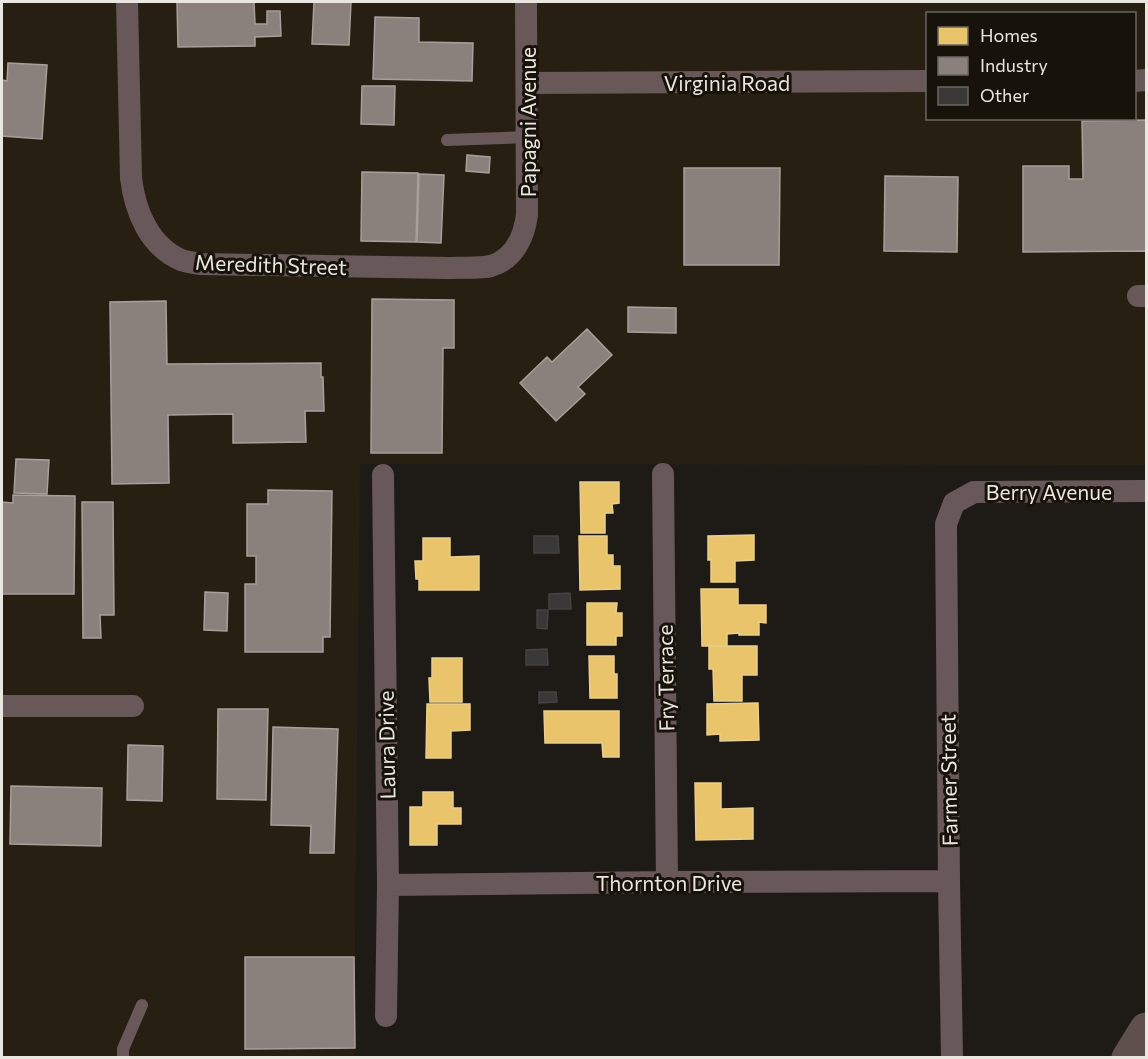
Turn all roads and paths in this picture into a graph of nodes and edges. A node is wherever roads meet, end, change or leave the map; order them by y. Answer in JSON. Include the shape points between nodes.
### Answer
{"nodes":[{"id":1,"x":127,"y":2,"type":"edge"},
{"id":2,"x":526,"y":2,"type":"edge"},
{"id":3,"x":926,"y":81,"type":"edge"},
{"id":4,"x":527,"y":83,"type":"junction"},
{"id":5,"x":527,"y":137,"type":"junction"},
{"id":6,"x":447,"y":140,"type":"dead end"},
{"id":7,"x":520,"y":241,"type":"joint"},
{"id":8,"x":383,"y":474,"type":"dead end"},
{"id":9,"x":663,"y":474,"type":"dead end"},
{"id":10,"x":1146,"y":491,"type":"edge"},
{"id":11,"x":954,"y":503,"type":"joint"},
{"id":12,"x":2,"y":706,"type":"edge"},
{"id":13,"x":133,"y":706,"type":"dead end"},
{"id":14,"x":949,"y":881,"type":"junction"},
{"id":15,"x":667,"y":882,"type":"junction"},
{"id":16,"x":388,"y":885,"type":"junction"},
{"id":17,"x":142,"y":1005,"type":"dead end"},
{"id":18,"x":386,"y":1016,"type":"dead end"},
{"id":19,"x":1146,"y":1029,"type":"edge"},
{"id":20,"x":123,"y":1058,"type":"edge"},
{"id":21,"x":952,"y":1058,"type":"edge"},
{"id":22,"x":1128,"y":1058,"type":"edge"}],
"edges":[{"from":1,"to":7,"type":"street","name":"Meredith Street","via":[[131,178],[140,216],[162,248],[182,260],[200,264],[448,268],[489,267],[512,252]]},
{"from":2,"to":4,"type":"street","name":"Papagni Avenue"},
{"from":3,"to":4,"type":"street","name":"Virginia Road"},
{"from":4,"to":5,"type":"street","name":"Papagni Avenue"},
{"from":5,"to":6,"type":"lane"},
{"from":5,"to":7,"type":"street","name":"Papagni Avenue","via":[[527,215]]},
{"from":8,"to":16,"type":"street","name":"Laura Drive"},
{"from":9,"to":15,"type":"street","name":"Fry Terrace"},
{"from":10,"to":11,"type":"street","name":"Berry Avenue","via":[[974,492]]},
{"from":11,"to":14,"type":"street","name":"Farmer Street","via":[[946,524]]},
{"from":12,"to":13,"type":"street"},
{"from":14,"to":15,"type":"street","name":"Thornton Drive"},
{"from":14,"to":21,"type":"street","name":"Farmer Street"},
{"from":15,"to":16,"type":"street","name":"Thornton Drive"},
{"from":16,"to":18,"type":"street","name":"Laura Drive"},
{"from":17,"to":20,"type":"lane","via":[[123,1049]]},
{"from":19,"to":22,"type":"main road"}]}
